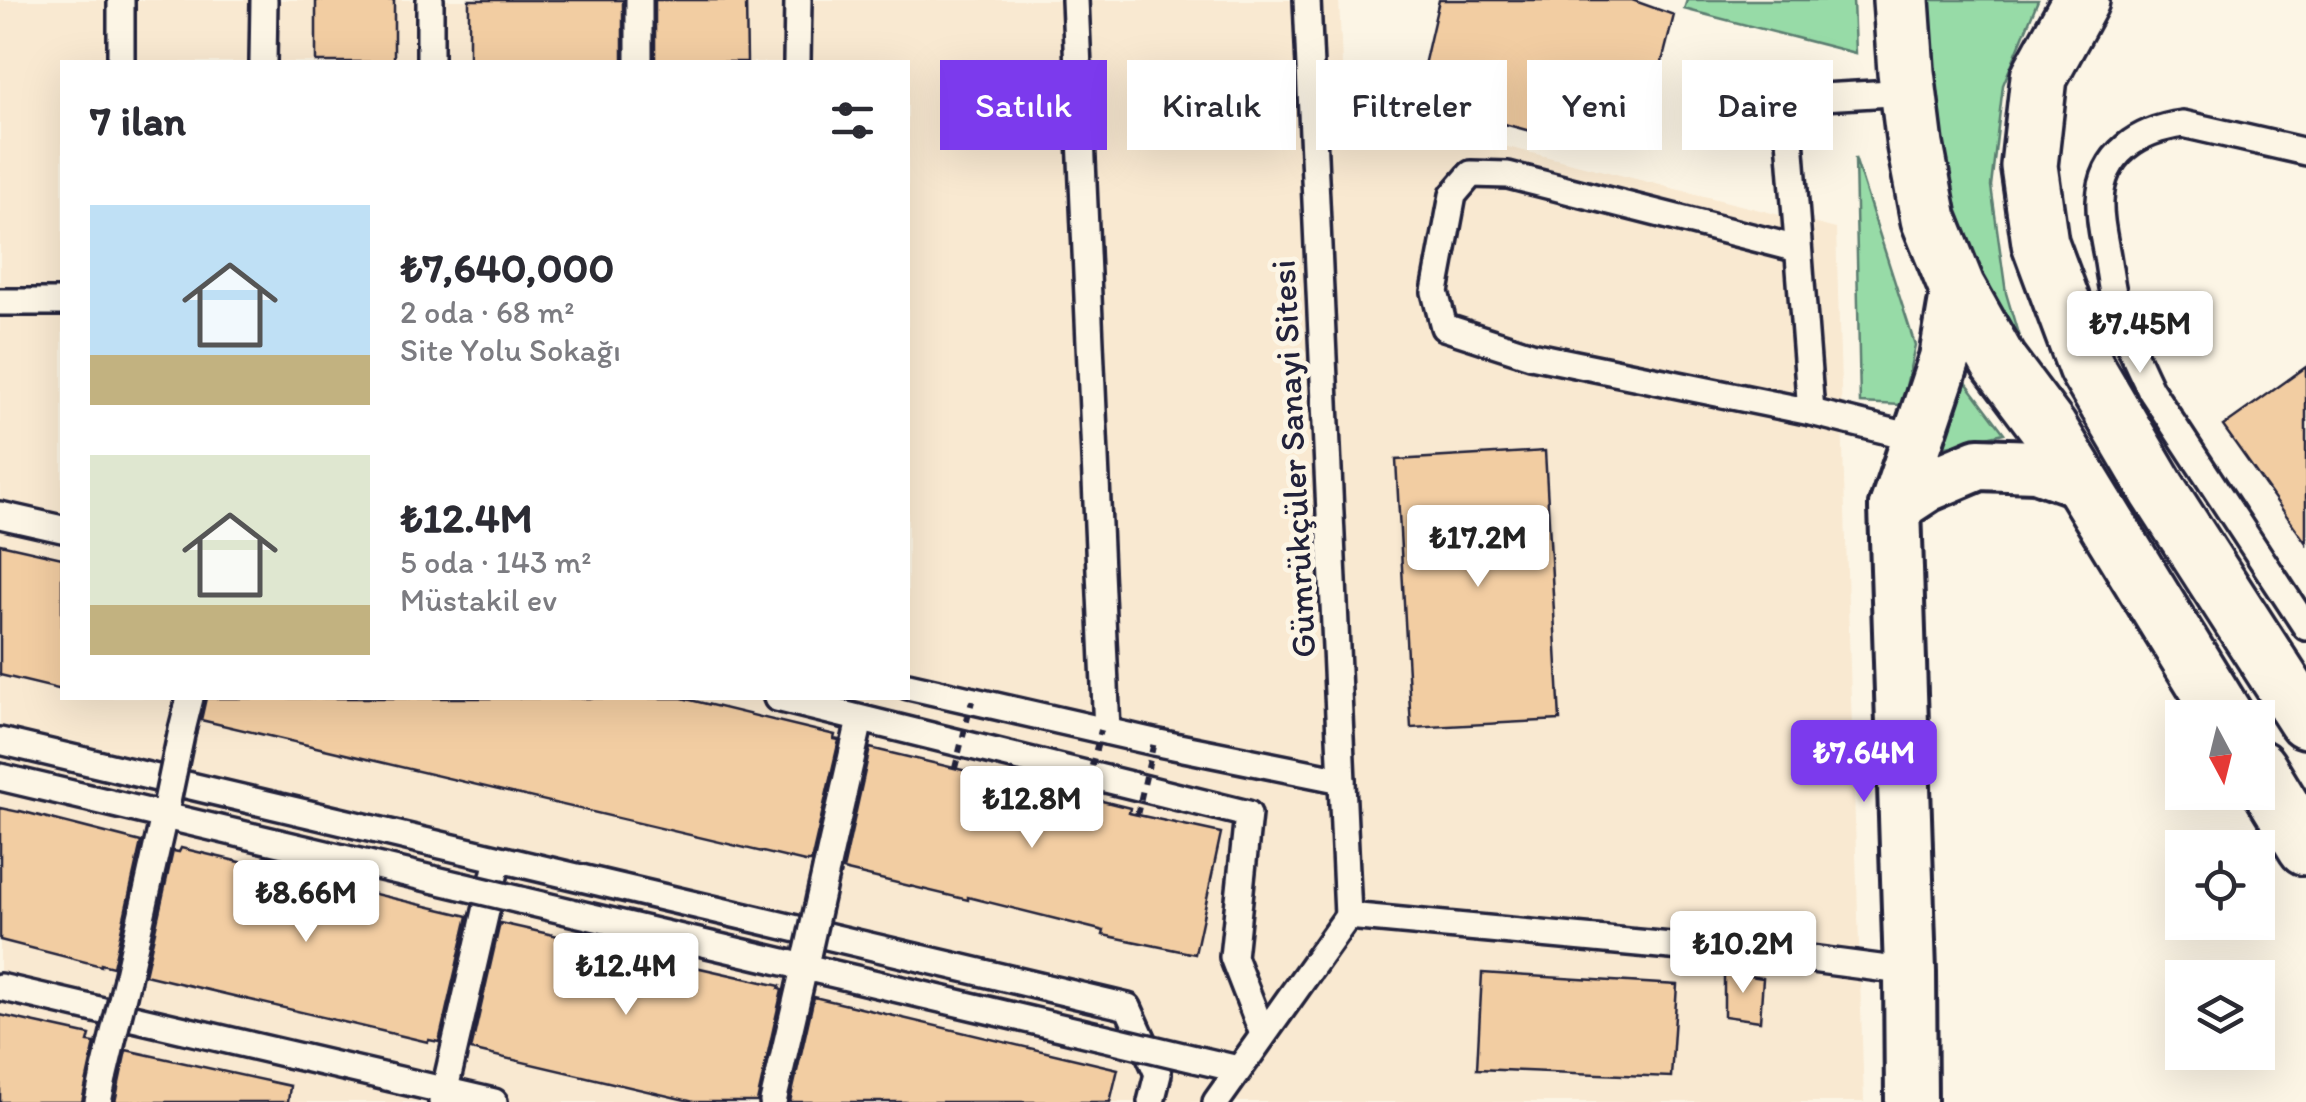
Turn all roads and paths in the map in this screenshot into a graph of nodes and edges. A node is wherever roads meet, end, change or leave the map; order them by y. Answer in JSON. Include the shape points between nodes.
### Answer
{"nodes":[{"id":1,"x":122,"y":0,"type":"edge"},
{"id":2,"x":264,"y":0,"type":"edge"},
{"id":3,"x":430,"y":0,"type":"edge"},
{"id":4,"x":639,"y":0,"type":"edge"},
{"id":5,"x":798,"y":0,"type":"edge"},
{"id":6,"x":1076,"y":0,"type":"edge"},
{"id":7,"x":1307,"y":0,"type":"edge"},
{"id":8,"x":1901,"y":0,"type":"edge"},
{"id":9,"x":2081,"y":0,"type":"edge"},
{"id":10,"x":121,"y":60,"type":"edge"},
{"id":11,"x":263,"y":60,"type":"edge"},
{"id":12,"x":430,"y":60,"type":"edge"},
{"id":13,"x":639,"y":60,"type":"edge"},
{"id":14,"x":798,"y":60,"type":"edge"},
{"id":15,"x":1908,"y":92,"type":"junction"},
{"id":16,"x":2306,"y":152,"type":"edge"},
{"id":17,"x":1798,"y":249,"type":"junction"},
{"id":18,"x":1957,"y":288,"type":"junction"},
{"id":19,"x":0,"y":302,"type":"edge"},
{"id":20,"x":60,"y":302,"type":"edge"},
{"id":21,"x":1811,"y":412,"type":"junction"},
{"id":22,"x":1917,"y":438,"type":"junction"},
{"id":23,"x":2081,"y":482,"type":"junction"},
{"id":24,"x":1895,"y":507,"type":"junction"},
{"id":25,"x":0,"y":514,"type":"edge"},
{"id":26,"x":60,"y":529,"type":"edge"},
{"id":27,"x":2306,"y":627,"type":"edge"},
{"id":28,"x":910,"y":686,"type":"edge"},
{"id":29,"x":190,"y":700,"type":"edge"},
{"id":30,"x":785,"y":700,"type":"edge"},
{"id":31,"x":972,"y":700,"type":"junction"},
{"id":32,"x":2215,"y":700,"type":"edge"},
{"id":33,"x":860,"y":720,"type":"junction"},
{"id":34,"x":2306,"y":720,"type":"edge"},
{"id":35,"x":1104,"y":731,"type":"junction"},
{"id":36,"x":0,"y":742,"type":"edge"},
{"id":37,"x":1154,"y":742,"type":"junction"},
{"id":38,"x":954,"y":768,"type":"dead end"},
{"id":39,"x":0,"y":777,"type":"edge"},
{"id":40,"x":1342,"y":780,"type":"junction"},
{"id":41,"x":2275,"y":796,"type":"edge"},
{"id":42,"x":1084,"y":797,"type":"dead end"},
{"id":43,"x":166,"y":809,"type":"junction"},
{"id":44,"x":1137,"y":815,"type":"dead end"},
{"id":45,"x":2306,"y":847,"type":"edge"},
{"id":46,"x":498,"y":859,"type":"junction"},
{"id":47,"x":1348,"y":916,"type":"junction"},
{"id":48,"x":806,"y":959,"type":"junction"},
{"id":49,"x":1910,"y":972,"type":"junction"},
{"id":50,"x":0,"y":986,"type":"edge"},
{"id":51,"x":1263,"y":1034,"type":"junction"},
{"id":52,"x":1238,"y":1070,"type":"junction"},
{"id":53,"x":444,"y":1096,"type":"edge"},
{"id":54,"x":98,"y":1102,"type":"edge"},
{"id":55,"x":494,"y":1102,"type":"edge"},
{"id":56,"x":774,"y":1102,"type":"edge"},
{"id":57,"x":1151,"y":1102,"type":"edge"},
{"id":58,"x":1216,"y":1102,"type":"edge"},
{"id":59,"x":1911,"y":1102,"type":"edge"}],
"edges":[{"from":1,"to":10,"type":"lane"},
{"from":2,"to":11,"type":"lane"},
{"from":3,"to":12,"type":"lane"},
{"from":4,"to":13,"type":"lane"},
{"from":5,"to":14,"type":"lane"},
{"from":6,"to":35,"type":"lane"},
{"from":7,"to":40,"type":"lane","name":"Gümrükçüler Sanayi Sitesi"},
{"from":8,"to":15,"type":"main road"},
{"from":9,"to":34,"type":"main road","via":[[2038,77],[2029,166],[2040,244],[2086,367]]},
{"from":15,"to":17,"type":"lane","via":[[1788,99]]},
{"from":15,"to":18,"type":"main road","via":[[1929,218]]},
{"from":16,"to":27,"type":"lane","via":[[2183,124],[2162,127],[2126,145],[2113,160],[2100,203],[2116,307],[2150,390]]},
{"from":17,"to":21,"type":"lane"},
{"from":17,"to":21,"type":"lane","via":[[1508,176],[1471,174],[1453,194],[1435,292],[1444,327],[1531,355]]},
{"from":18,"to":22,"type":"street","via":[[1945,358]]},
{"from":18,"to":23,"type":"main road"},
{"from":19,"to":20,"type":"lane"},
{"from":21,"to":22,"type":"lane"},
{"from":22,"to":24,"type":"street"},
{"from":23,"to":24,"type":"street","via":[[2036,466],[1979,464]]},
{"from":23,"to":32,"type":"main road"},
{"from":24,"to":49,"type":"street"},
{"from":25,"to":26,"type":"lane"},
{"from":28,"to":31,"type":"lane"},
{"from":29,"to":43,"type":"lane","bridge":true},
{"from":30,"to":33,"type":"lane"},
{"from":31,"to":35,"type":"lane"},
{"from":31,"to":38,"type":"path","bridge":true},
{"from":33,"to":48,"type":"lane","bridge":true},
{"from":33,"to":51,"type":"lane","via":[[1248,814],[1233,958]]},
{"from":35,"to":37,"type":"lane"},
{"from":35,"to":42,"type":"path","bridge":true},
{"from":36,"to":46,"type":"lane"},
{"from":37,"to":40,"type":"lane"},
{"from":37,"to":44,"type":"path","bridge":true},
{"from":39,"to":43,"type":"lane"},
{"from":40,"to":47,"type":"lane","name":"Gümrükçüler Sanayi Sitesi"},
{"from":41,"to":45,"type":"main road"},
{"from":43,"to":48,"type":"lane","bridge":true,"via":[[520,900]]},
{"from":43,"to":54,"type":"lane","bridge":true},
{"from":46,"to":53,"type":"lane"},
{"from":46,"to":57,"type":"lane","via":[[1128,1007],[1158,1074]]},
{"from":47,"to":49,"type":"lane"},
{"from":47,"to":51,"type":"lane"},
{"from":48,"to":52,"type":"lane","bridge":true},
{"from":48,"to":56,"type":"lane"},
{"from":49,"to":59,"type":"street"},
{"from":50,"to":53,"type":"lane"},
{"from":51,"to":52,"type":"lane"},
{"from":52,"to":58,"type":"lane"},
{"from":53,"to":55,"type":"lane"}]}
